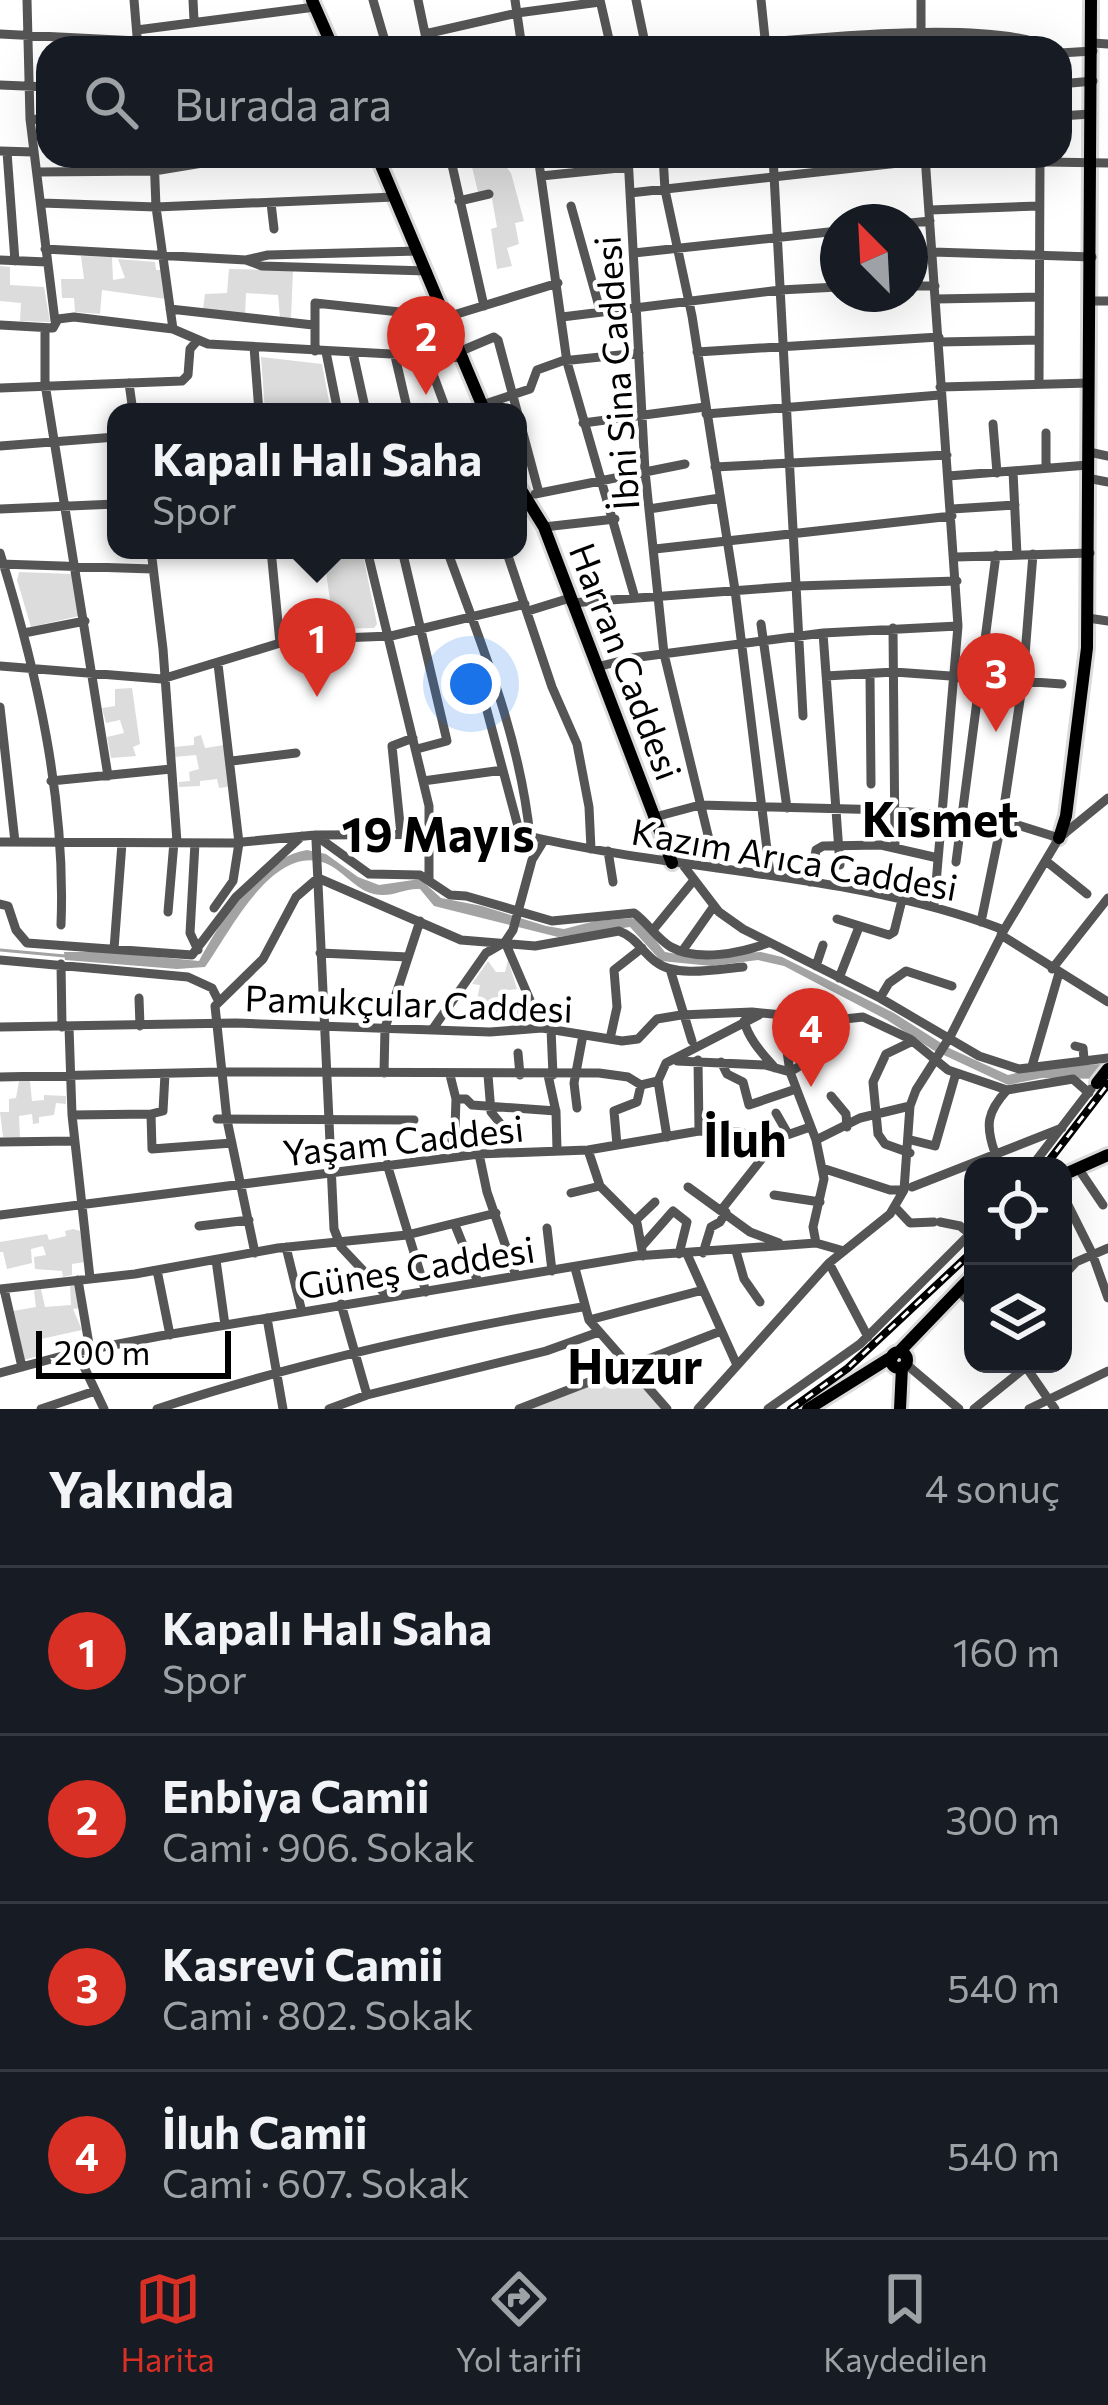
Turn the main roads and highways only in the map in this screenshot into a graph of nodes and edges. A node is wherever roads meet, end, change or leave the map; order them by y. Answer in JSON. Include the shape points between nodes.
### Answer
{"nodes":[{"id":1,"x":1091,"y":0,"type":"edge"},
{"id":2,"x":313,"y":4,"type":"edge"},
{"id":3,"x":328,"y":36,"type":"edge"},
{"id":4,"x":1098,"y":46,"type":"edge"},
{"id":5,"x":382,"y":168,"type":"edge"},
{"id":6,"x":482,"y":403,"type":"edge"},
{"id":7,"x":527,"y":500,"type":"edge"},
{"id":8,"x":1098,"y":619,"type":"edge"},
{"id":9,"x":1059,"y":838,"type":"road end"},
{"id":10,"x":678,"y":864,"type":"road end"},
{"id":11,"x":1108,"y":1069,"type":"edge"},
{"id":12,"x":1093,"y":1088,"type":"road end"},
{"id":13,"x":1108,"y":1156,"type":"edge"},
{"id":14,"x":1072,"y":1171,"type":"edge"},
{"id":15,"x":964,"y":1285,"type":"edge"},
{"id":16,"x":900,"y":1363,"type":"junction"},
{"id":17,"x":812,"y":1408,"type":"edge"},
{"id":18,"x":901,"y":1409,"type":"edge"}],
"edges":[{"from":1,"to":4,"type":"main road"},
{"from":2,"to":3,"type":"main road"},
{"from":4,"to":8,"type":"main road","via":[[1088,465]]},
{"from":5,"to":6,"type":"main road"},
{"from":7,"to":10,"type":"main road","name":"Harran Caddesi"},
{"from":8,"to":9,"type":"main road"},
{"from":11,"to":12,"type":"main road"},
{"from":13,"to":14,"type":"main road"},
{"from":15,"to":16,"type":"main road"},
{"from":16,"to":17,"type":"main road","via":[[876,1366]]},
{"from":16,"to":18,"type":"main road"}]}
